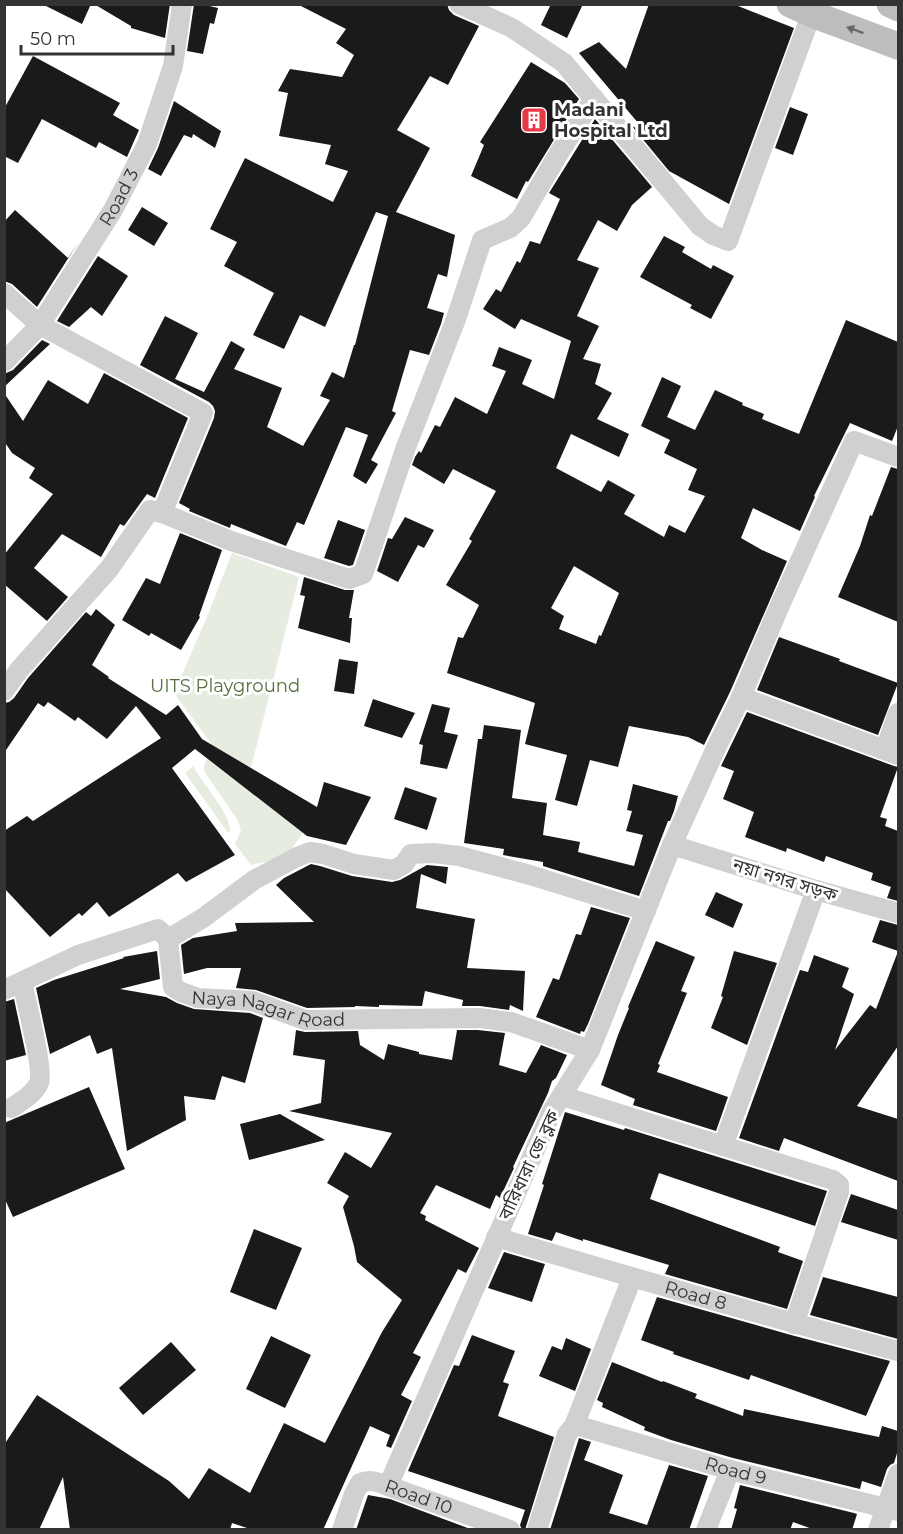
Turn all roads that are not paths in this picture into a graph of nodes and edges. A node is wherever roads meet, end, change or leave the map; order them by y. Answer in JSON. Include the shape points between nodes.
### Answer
{"nodes":[{"id":1,"x":182,"y":4,"type":"edge"},
{"id":2,"x":459,"y":4,"type":"edge"},
{"id":3,"x":890,"y":4,"type":"edge"},
{"id":4,"x":805,"y":8,"type":"edge"},
{"id":5,"x":898,"y":8,"type":"edge"},
{"id":6,"x":898,"y":46,"type":"edge"},
{"id":7,"x":594,"y":98,"type":"junction"},
{"id":8,"x":4,"y":294,"type":"edge"},
{"id":9,"x":40,"y":325,"type":"junction"},
{"id":10,"x":4,"y":362,"type":"edge"},
{"id":11,"x":898,"y":457,"type":"edge"},
{"id":12,"x":162,"y":513,"type":"junction"},
{"id":13,"x":4,"y":692,"type":"edge"},
{"id":14,"x":741,"y":697,"type":"junction"},
{"id":15,"x":898,"y":713,"type":"edge"},
{"id":16,"x":892,"y":753,"type":"edge"},
{"id":17,"x":672,"y":845,"type":"junction"},
{"id":18,"x":816,"y":890,"type":"junction"},
{"id":19,"x":646,"y":911,"type":"junction"},
{"id":20,"x":898,"y":913,"type":"edge"},
{"id":21,"x":168,"y":939,"type":"junction"},
{"id":22,"x":13,"y":986,"type":"edge"},
{"id":23,"x":590,"y":1050,"type":"junction"},
{"id":24,"x":562,"y":1096,"type":"junction"},
{"id":25,"x":11,"y":1108,"type":"dead end"},
{"id":26,"x":723,"y":1146,"type":"junction"},
{"id":27,"x":496,"y":1237,"type":"junction"},
{"id":28,"x":632,"y":1278,"type":"junction"},
{"id":29,"x":794,"y":1324,"type":"junction"},
{"id":30,"x":898,"y":1351,"type":"edge"},
{"id":31,"x":574,"y":1426,"type":"junction"},
{"id":32,"x":730,"y":1470,"type":"junction"},
{"id":33,"x":898,"y":1474,"type":"edge"},
{"id":34,"x":388,"y":1486,"type":"junction"},
{"id":35,"x":892,"y":1510,"type":"edge"},
{"id":36,"x":342,"y":1530,"type":"edge"},
{"id":37,"x":510,"y":1530,"type":"edge"},
{"id":38,"x":537,"y":1530,"type":"edge"},
{"id":39,"x":706,"y":1530,"type":"edge"},
{"id":40,"x":878,"y":1530,"type":"edge"}],
"edges":[{"from":1,"to":9,"type":"street","name":"Road 3","via":[[173,66],[147,144],[113,210]]},
{"from":2,"to":7,"type":"street","via":[[512,28],[564,63]]},
{"from":3,"to":5,"type":"main road"},
{"from":6,"to":4,"type":"main road","one_way":true},
{"from":4,"to":7,"type":"street","via":[[728,241],[700,226]]},
{"from":7,"to":12,"type":"street","via":[[521,219],[482,240],[363,574],[349,579],[231,541]]},
{"from":8,"to":9,"type":"street"},
{"from":9,"to":10,"type":"street","name":"Road 3"},
{"from":9,"to":12,"type":"street","via":[[203,413]]},
{"from":11,"to":14,"type":"street","name":"বারিধারা জে ব্লক","via":[[854,441]]},
{"from":12,"to":13,"type":"street","via":[[150,510],[109,569]]},
{"from":14,"to":16,"type":"street"},
{"from":14,"to":17,"type":"street","name":"বারিধারা জে ব্লক"},
{"from":15,"to":16,"type":"street"},
{"from":17,"to":18,"type":"street","name":"নয়া নগর সড়ক"},
{"from":17,"to":19,"type":"street","name":"বারিধারা জে ব্লক"},
{"from":18,"to":20,"type":"street","name":"নয়া নগর সড়ক"},
{"from":18,"to":26,"type":"street"},
{"from":19,"to":21,"type":"street","via":[[459,856],[411,854],[394,870],[310,852],[254,880]]},
{"from":19,"to":23,"type":"street","name":"বারিধারা জে ব্লক"},
{"from":21,"to":22,"type":"street","via":[[158,929],[78,955]]},
{"from":21,"to":23,"type":"street","name":"Naya Nagar Road","via":[[173,987],[198,998],[252,1001],[305,1020],[479,1018],[511,1022]]},
{"from":22,"to":25,"type":"street","via":[[40,1064],[40,1081],[31,1095]]},
{"from":23,"to":24,"type":"street","name":"বারিধারা জে ব্লক"},
{"from":24,"to":26,"type":"street"},
{"from":24,"to":27,"type":"street","name":"বারিধারা জে ব্লক"},
{"from":26,"to":29,"type":"street","via":[[839,1185]]},
{"from":27,"to":28,"type":"street","name":"Road 8"},
{"from":27,"to":34,"type":"street","name":"বারিধারা জে ব্লক"},
{"from":28,"to":29,"type":"street","name":"Road 8"},
{"from":28,"to":31,"type":"street"},
{"from":29,"to":30,"type":"street","name":"Road 8"},
{"from":31,"to":32,"type":"street","name":"Road 9"},
{"from":31,"to":38,"type":"street","via":[[567,1434]]},
{"from":32,"to":35,"type":"street","name":"Road 9"},
{"from":32,"to":39,"type":"street"},
{"from":33,"to":35,"type":"street"},
{"from":34,"to":36,"type":"street","name":"Road 10","via":[[366,1480],[360,1483]]},
{"from":34,"to":37,"type":"street","name":"Road 10"},
{"from":35,"to":40,"type":"street"}]}
